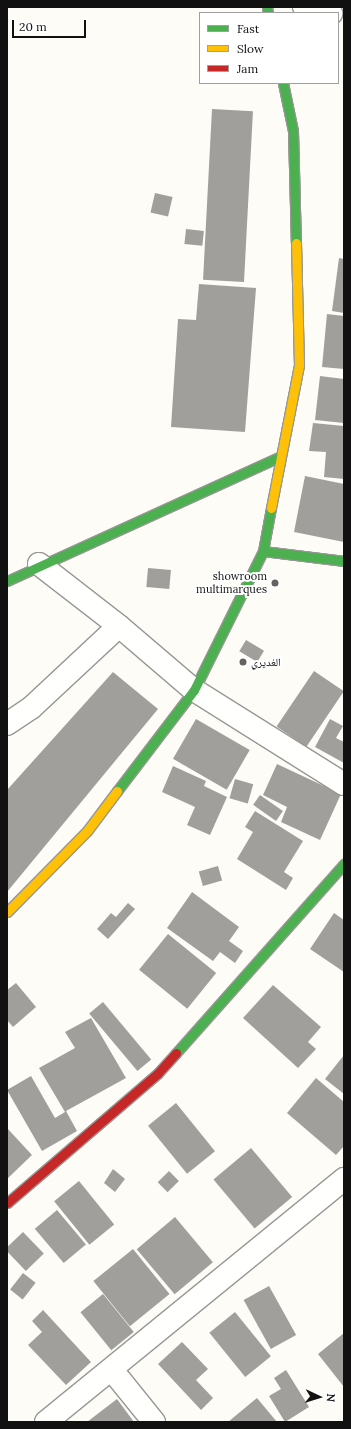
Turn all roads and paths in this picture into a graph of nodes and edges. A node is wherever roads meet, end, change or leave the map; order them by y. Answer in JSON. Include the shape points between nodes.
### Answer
{"nodes":[{"id":1,"x":304,"y":7,"type":"edge"},
{"id":2,"x":326,"y":12,"type":"edge"},
{"id":3,"x":283,"y":84,"type":"edge"},
{"id":4,"x":281,"y":456,"type":"junction"},
{"id":5,"x":263,"y":551,"type":"junction"},
{"id":6,"x":344,"y":561,"type":"edge"},
{"id":7,"x":39,"y":564,"type":"junction"},
{"id":8,"x":7,"y":581,"type":"edge"},
{"id":9,"x":120,"y":626,"type":"junction"},
{"id":10,"x":194,"y":690,"type":"junction"},
{"id":11,"x":7,"y":724,"type":"edge"},
{"id":12,"x":344,"y":784,"type":"edge"},
{"id":13,"x":344,"y":864,"type":"edge"},
{"id":14,"x":7,"y":912,"type":"edge"},
{"id":15,"x":344,"y":1179,"type":"edge"},
{"id":16,"x":7,"y":1203,"type":"edge"},
{"id":17,"x":112,"y":1370,"type":"junction"},
{"id":18,"x":46,"y":1422,"type":"edge"},
{"id":19,"x":154,"y":1422,"type":"edge"}],
"edges":[{"from":1,"to":2,"type":"street"},
{"from":3,"to":4,"type":"main road","via":[[292,131],[299,365]]},
{"from":4,"to":5,"type":"main road"},
{"from":4,"to":7,"type":"main road"},
{"from":5,"to":6,"type":"main road"},
{"from":5,"to":10,"type":"main road"},
{"from":7,"to":8,"type":"main road"},
{"from":7,"to":9,"type":"street"},
{"from":9,"to":10,"type":"street"},
{"from":9,"to":11,"type":"street","via":[[31,708]]},
{"from":10,"to":12,"type":"street"},
{"from":10,"to":14,"type":"main road","via":[[86,831]]},
{"from":13,"to":16,"type":"main road","via":[[158,1073]]},
{"from":15,"to":17,"type":"street"},
{"from":17,"to":18,"type":"street"},
{"from":17,"to":19,"type":"street"}]}
